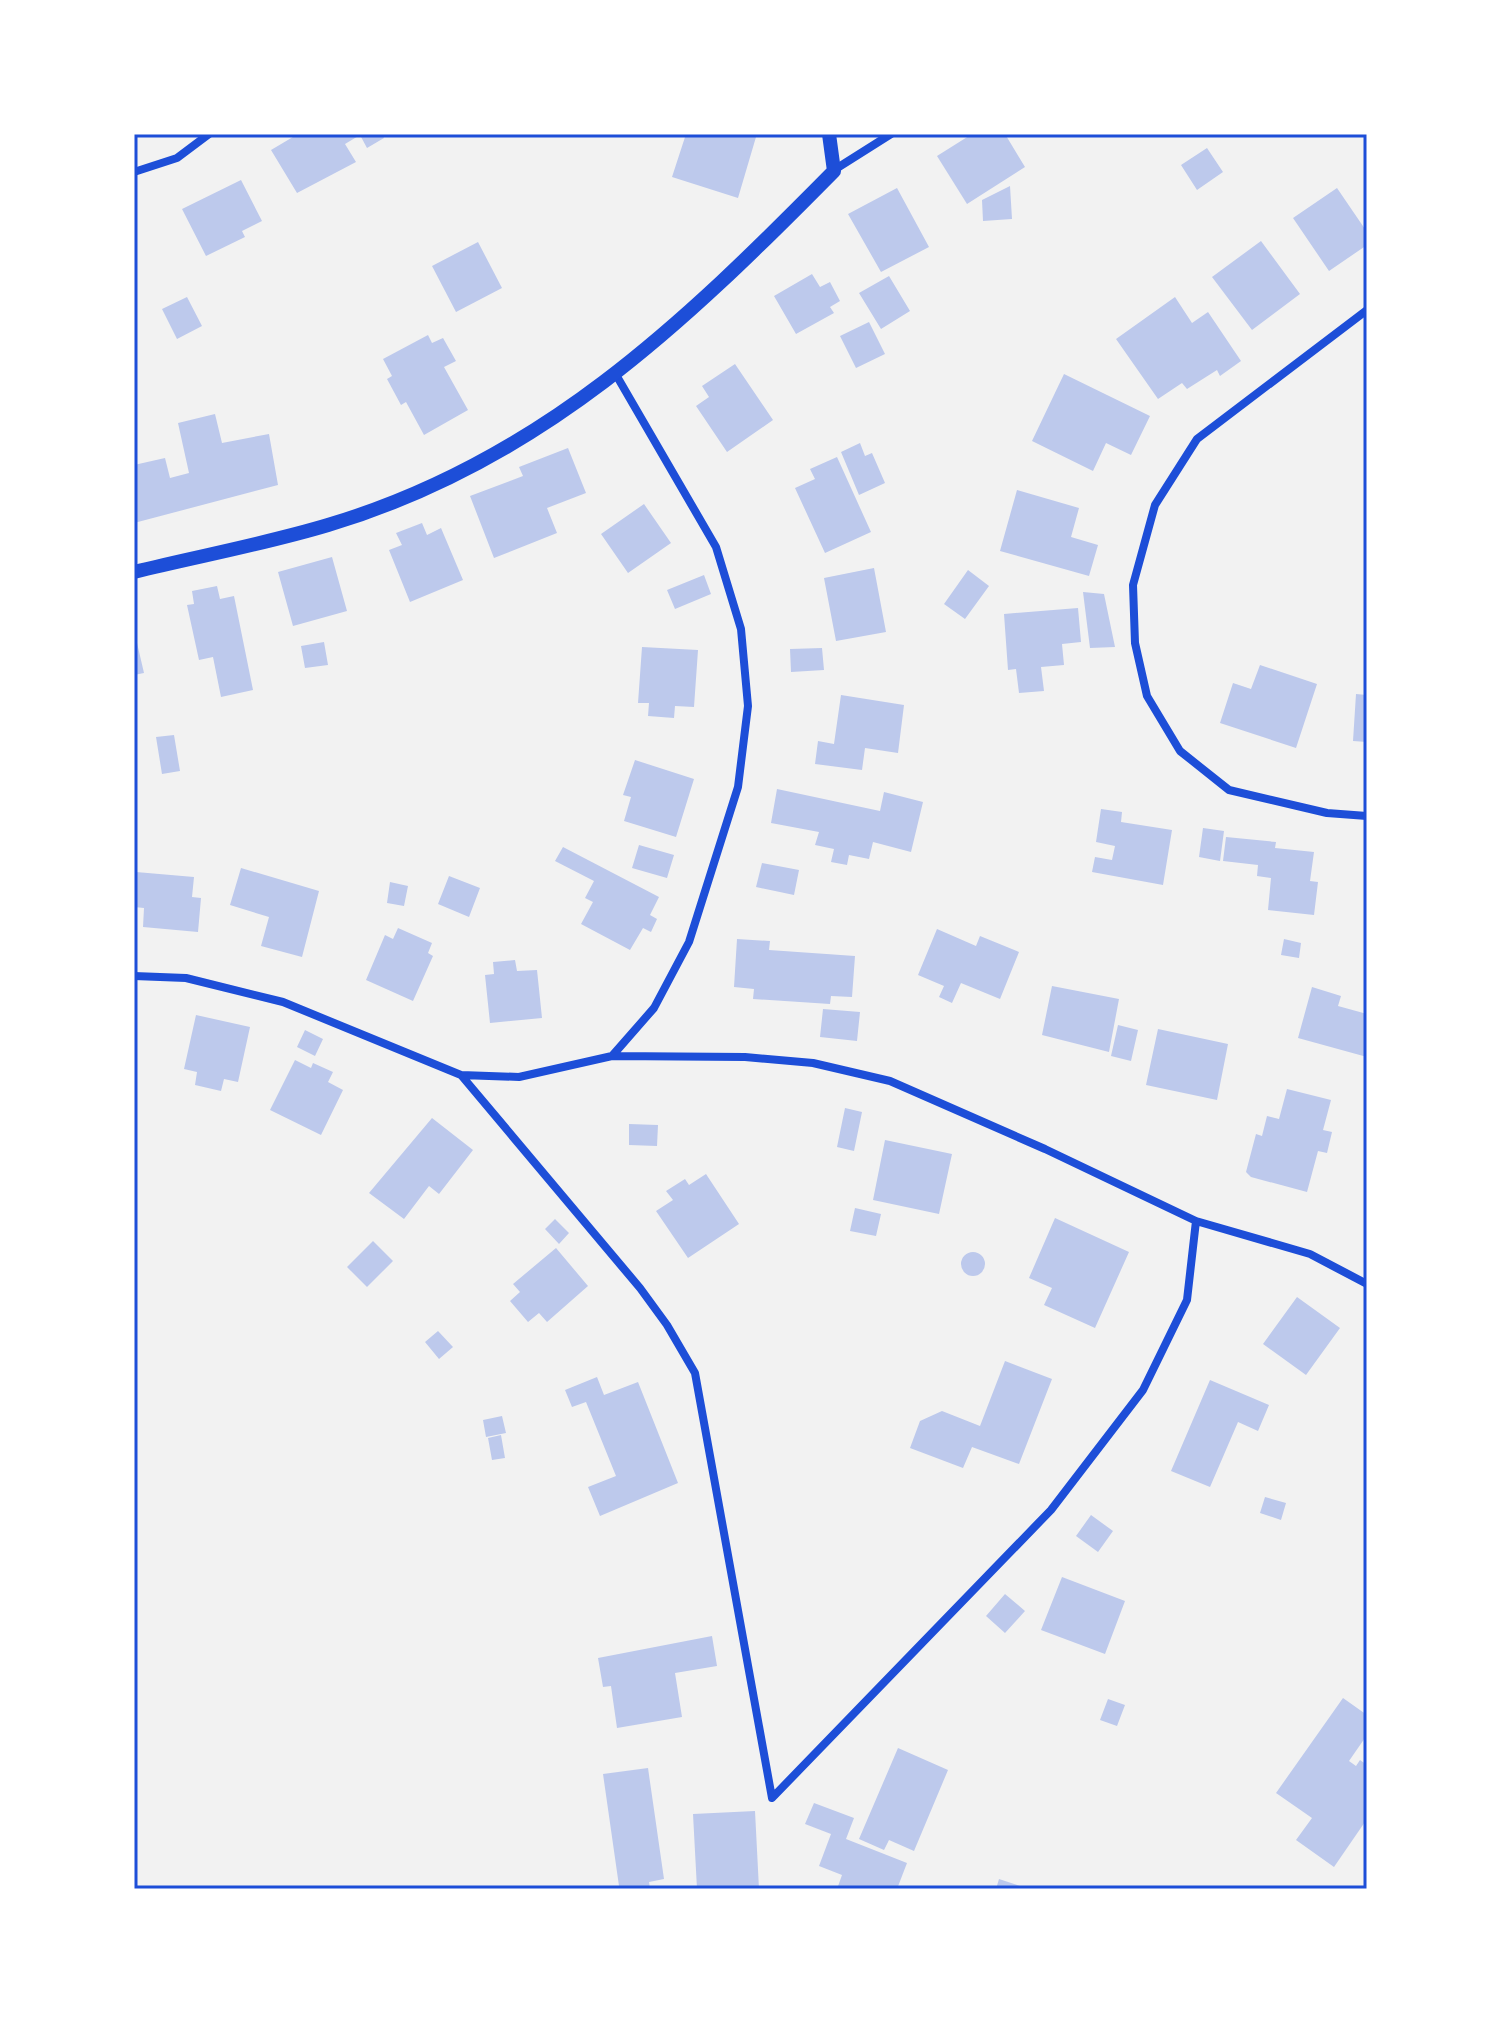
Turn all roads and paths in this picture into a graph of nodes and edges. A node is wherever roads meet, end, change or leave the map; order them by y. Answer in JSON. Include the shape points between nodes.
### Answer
{"nodes":[{"id":1,"x":209,"y":134,"type":"edge"},
{"id":2,"x":829,"y":134,"type":"edge"},
{"id":3,"x":891,"y":134,"type":"edge"},
{"id":4,"x":834,"y":171,"type":"junction"},
{"id":5,"x":134,"y":172,"type":"edge"},
{"id":6,"x":1367,"y":310,"type":"edge"},
{"id":7,"x":615,"y":373,"type":"junction"},
{"id":8,"x":134,"y":572,"type":"edge"},
{"id":9,"x":1367,"y":816,"type":"edge"},
{"id":10,"x":134,"y":976,"type":"edge"},
{"id":11,"x":612,"y":1056,"type":"junction"},
{"id":12,"x":461,"y":1075,"type":"junction"},
{"id":13,"x":1196,"y":1221,"type":"junction"},
{"id":14,"x":1367,"y":1284,"type":"edge"}],
"edges":[{"from":1,"to":5,"type":"street","via":[[177,158]]},
{"from":2,"to":4,"type":"street"},
{"from":3,"to":4,"type":"street"},
{"from":4,"to":7,"type":"street","via":[[723,283]]},
{"from":6,"to":9,"type":"street","via":[[1197,439],[1155,505],[1133,585],[1135,643],[1147,696],[1180,751],[1229,790],[1327,813]]},
{"from":7,"to":8,"type":"street","via":[[539,430],[438,482],[330,524]]},
{"from":7,"to":11,"type":"street","via":[[716,547],[741,629],[748,706],[738,787],[689,942],[654,1008]]},
{"from":10,"to":12,"type":"street","via":[[186,978],[283,1002]]},
{"from":11,"to":12,"type":"street","via":[[519,1077]]},
{"from":11,"to":13,"type":"street","via":[[813,1063],[890,1081]]},
{"from":12,"to":13,"type":"street","via":[[640,1288],[695,1373],[772,1798],[1051,1510],[1143,1390],[1187,1300]]},
{"from":13,"to":14,"type":"street","via":[[1310,1254]]}]}
